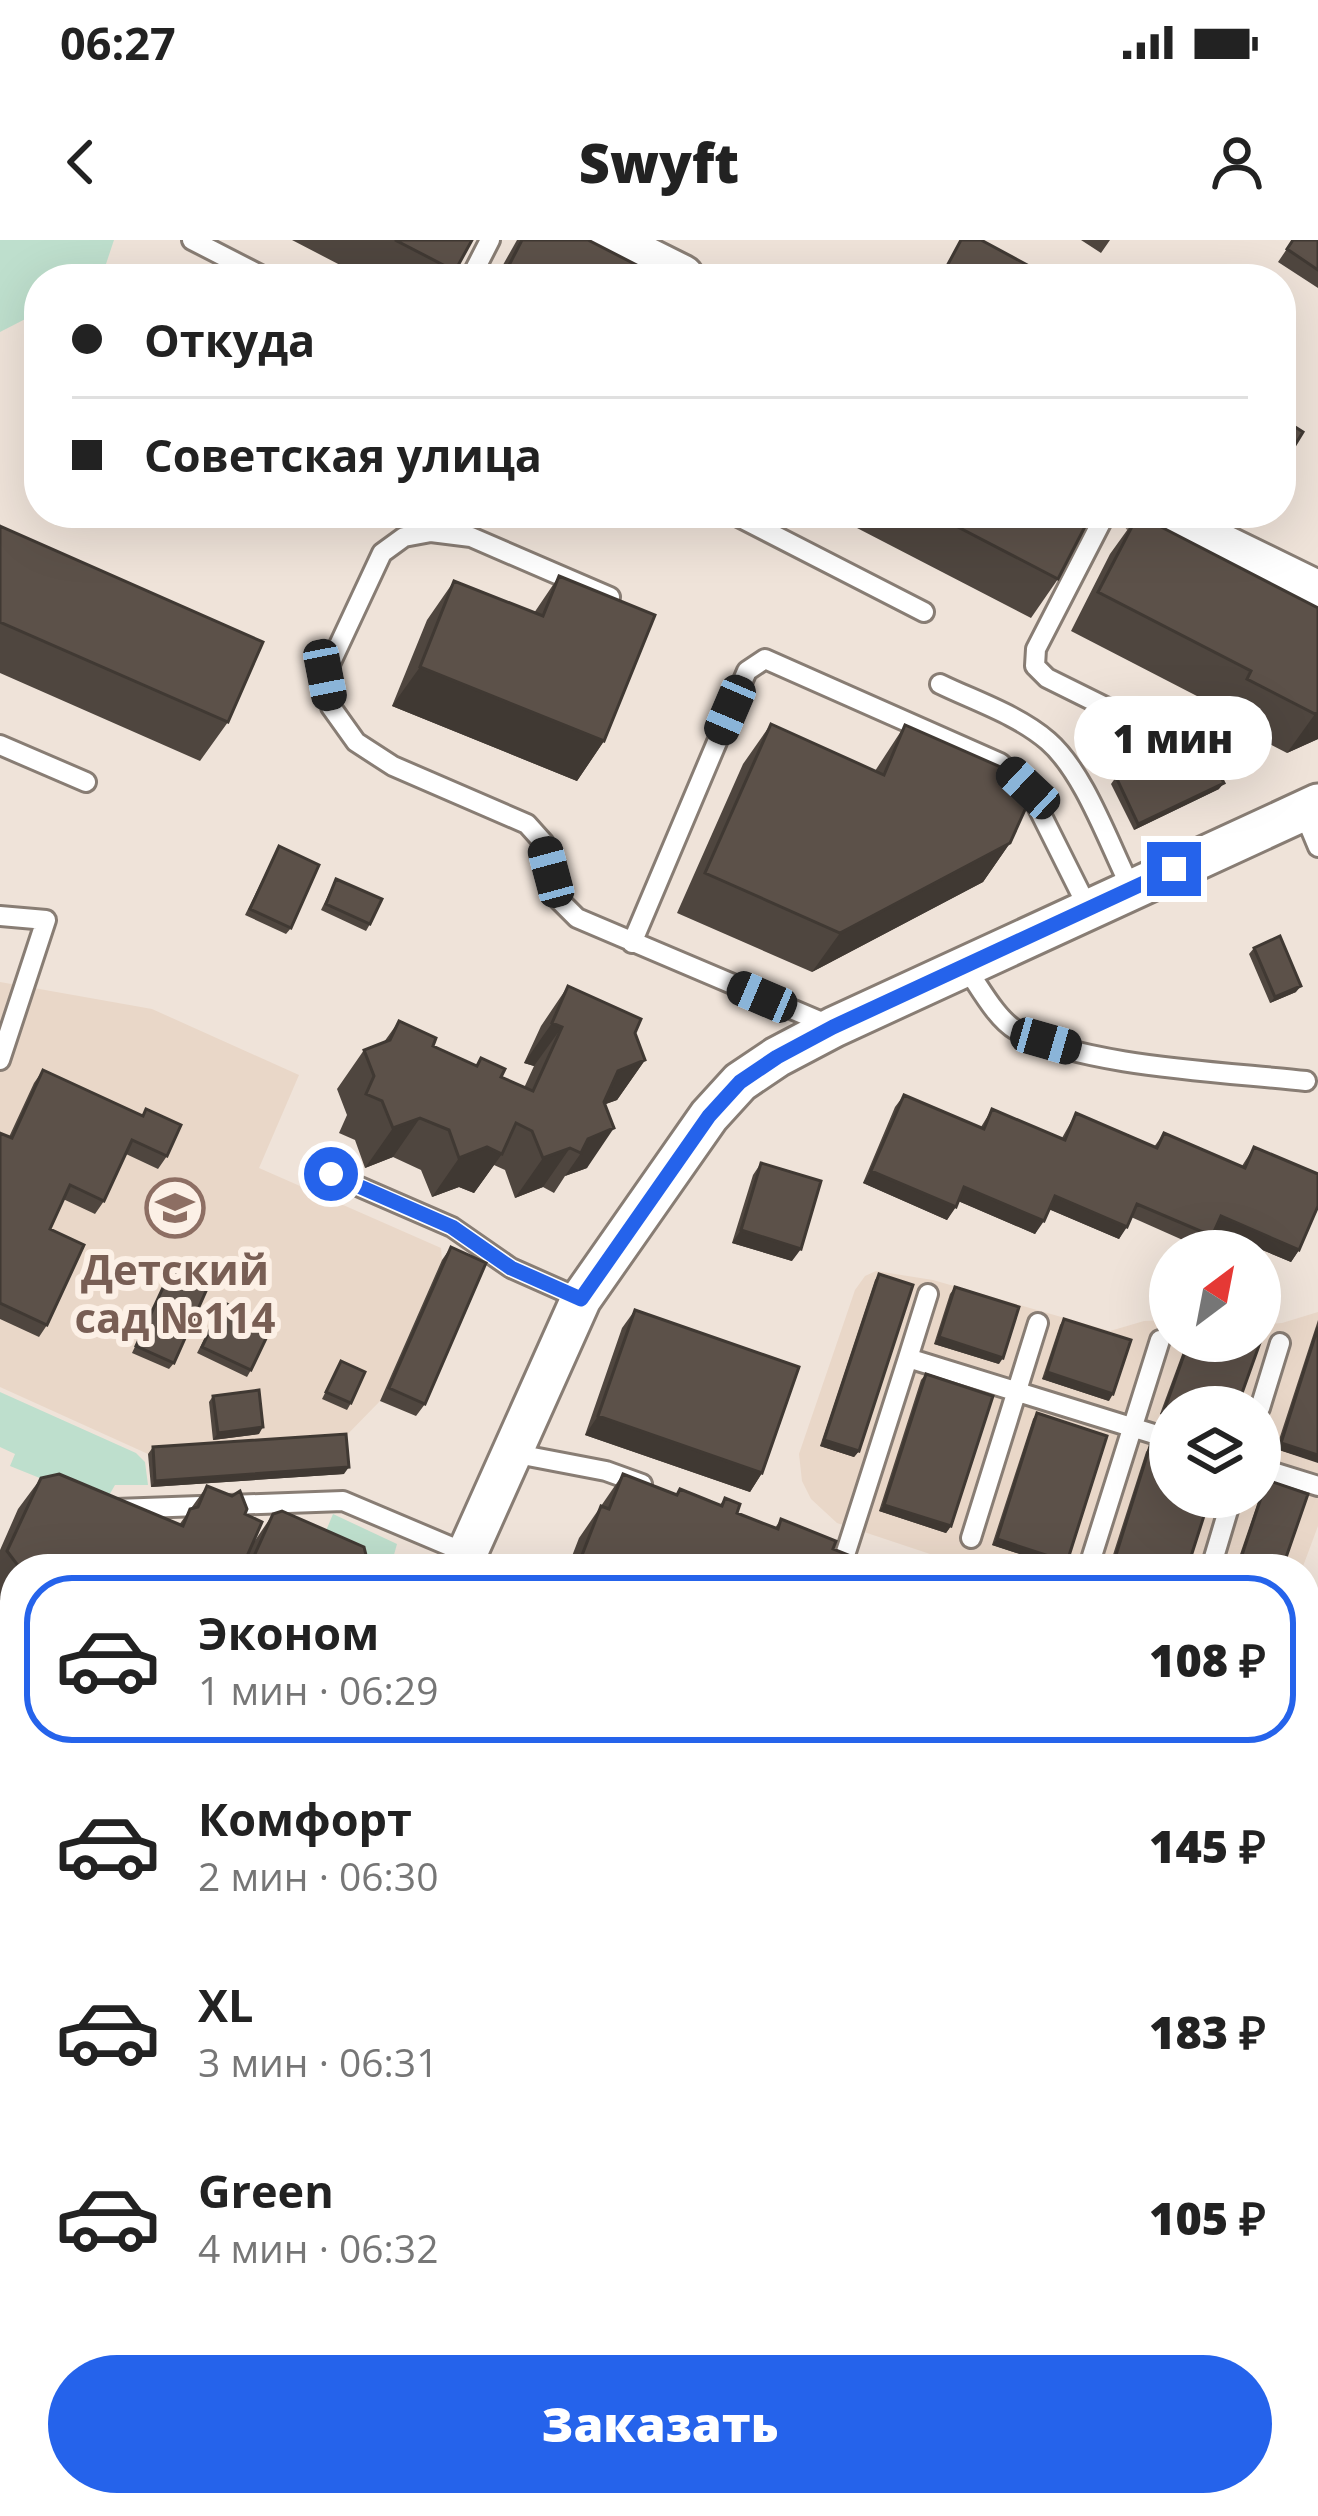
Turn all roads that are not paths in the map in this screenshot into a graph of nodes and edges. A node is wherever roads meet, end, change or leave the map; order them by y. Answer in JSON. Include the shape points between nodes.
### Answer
{"nodes":[{"id":1,"x":192,"y":240,"type":"edge"},
{"id":2,"x":602,"y":240,"type":"edge"},
{"id":3,"x":239,"y":264,"type":"edge"},
{"id":4,"x":650,"y":264,"type":"edge"},
{"id":5,"x":760,"y":528,"type":"edge"},
{"id":6,"x":1098,"y":528,"type":"edge"},
{"id":7,"x":1179,"y":528,"type":"edge"},
{"id":8,"x":1318,"y":596,"type":"edge"},
{"id":9,"x":610,"y":597,"type":"edge"},
{"id":10,"x":924,"y":612,"type":"dead end"},
{"id":11,"x":940,"y":684,"type":"dead end"},
{"id":12,"x":1168,"y":739,"type":"dead end"},
{"id":13,"x":0,"y":745,"type":"edge"},
{"id":14,"x":86,"y":782,"type":"dead end"},
{"id":15,"x":1313,"y":820,"type":"edge"},
{"id":16,"x":1131,"y":888,"type":"junction"},
{"id":17,"x":1088,"y":908,"type":"junction"},
{"id":18,"x":0,"y":916,"type":"edge"},
{"id":19,"x":632,"y":943,"type":"junction"},
{"id":20,"x":964,"y":965,"type":"junction"},
{"id":21,"x":833,"y":1027,"type":"junction"},
{"id":22,"x":0,"y":1060,"type":"edge"},
{"id":23,"x":1306,"y":1082,"type":"dead end"},
{"id":24,"x":331,"y":1174,"type":"dead end"},
{"id":25,"x":928,"y":1294,"type":"dead end"},
{"id":26,"x":581,"y":1299,"type":"junction"},
{"id":27,"x":1038,"y":1323,"type":"dead end"},
{"id":28,"x":908,"y":1358,"type":"junction"},
{"id":29,"x":1153,"y":1362,"type":"edge"},
{"id":30,"x":1016,"y":1392,"type":"junction"},
{"id":31,"x":1132,"y":1427,"type":"junction"},
{"id":32,"x":1149,"y":1432,"type":"edge"},
{"id":33,"x":509,"y":1453,"type":"junction"},
{"id":34,"x":1281,"y":1475,"type":"edge"},
{"id":35,"x":1318,"y":1486,"type":"edge"},
{"id":36,"x":671,"y":1494,"type":"edge"},
{"id":37,"x":106,"y":1509,"type":"edge"},
{"id":38,"x":1225,"y":1518,"type":"edge"},
{"id":39,"x":971,"y":1538,"type":"dead end"},
{"id":40,"x":824,"y":1548,"type":"edge"},
{"id":41,"x":449,"y":1554,"type":"edge"},
{"id":42,"x":466,"y":1554,"type":"edge"},
{"id":43,"x":841,"y":1554,"type":"edge"},
{"id":44,"x":856,"y":1554,"type":"edge"},
{"id":45,"x":1093,"y":1554,"type":"edge"},
{"id":46,"x":1214,"y":1554,"type":"edge"}],
"edges":[{"from":1,"to":3,"type":"lane"},
{"from":2,"to":4,"type":"street"},
{"from":5,"to":10,"type":"lane"},
{"from":6,"to":12,"type":"lane","via":[[1036,649],[1035,666]]},
{"from":7,"to":8,"type":"street"},
{"from":9,"to":19,"type":"lane","via":[[471,537],[404,537],[382,553],[325,675],[331,707],[356,742],[527,824],[544,843],[560,900],[577,918]]},
{"from":11,"to":16,"type":"lane","via":[[1015,719],[1066,758]]},
{"from":13,"to":14,"type":"lane"},
{"from":15,"to":16,"type":"street"},
{"from":16,"to":17,"type":"street"},
{"from":17,"to":19,"type":"lane","via":[[1028,788],[1000,763],[765,659],[747,671]]},
{"from":17,"to":20,"type":"street"},
{"from":18,"to":22,"type":"lane","via":[[46,920]]},
{"from":19,"to":21,"type":"lane"},
{"from":20,"to":21,"type":"street"},
{"from":20,"to":23,"type":"lane","via":[[1012,1029],[1046,1041],[1098,1056]]},
{"from":21,"to":26,"type":"street","via":[[740,1082]]},
{"from":24,"to":26,"type":"lane","via":[[452,1227],[511,1268]]},
{"from":25,"to":28,"type":"lane"},
{"from":26,"to":33,"type":"street"},
{"from":27,"to":30,"type":"lane"},
{"from":28,"to":30,"type":"lane"},
{"from":28,"to":44,"type":"lane"},
{"from":29,"to":31,"type":"lane"},
{"from":30,"to":31,"type":"lane"},
{"from":30,"to":39,"type":"lane"},
{"from":31,"to":32,"type":"lane"},
{"from":31,"to":45,"type":"lane"},
{"from":33,"to":36,"type":"lane","via":[[605,1471]]},
{"from":33,"to":42,"type":"street"},
{"from":34,"to":35,"type":"lane"},
{"from":37,"to":41,"type":"lane","via":[[343,1501]]},
{"from":38,"to":46,"type":"lane"},
{"from":40,"to":43,"type":"lane"}]}
